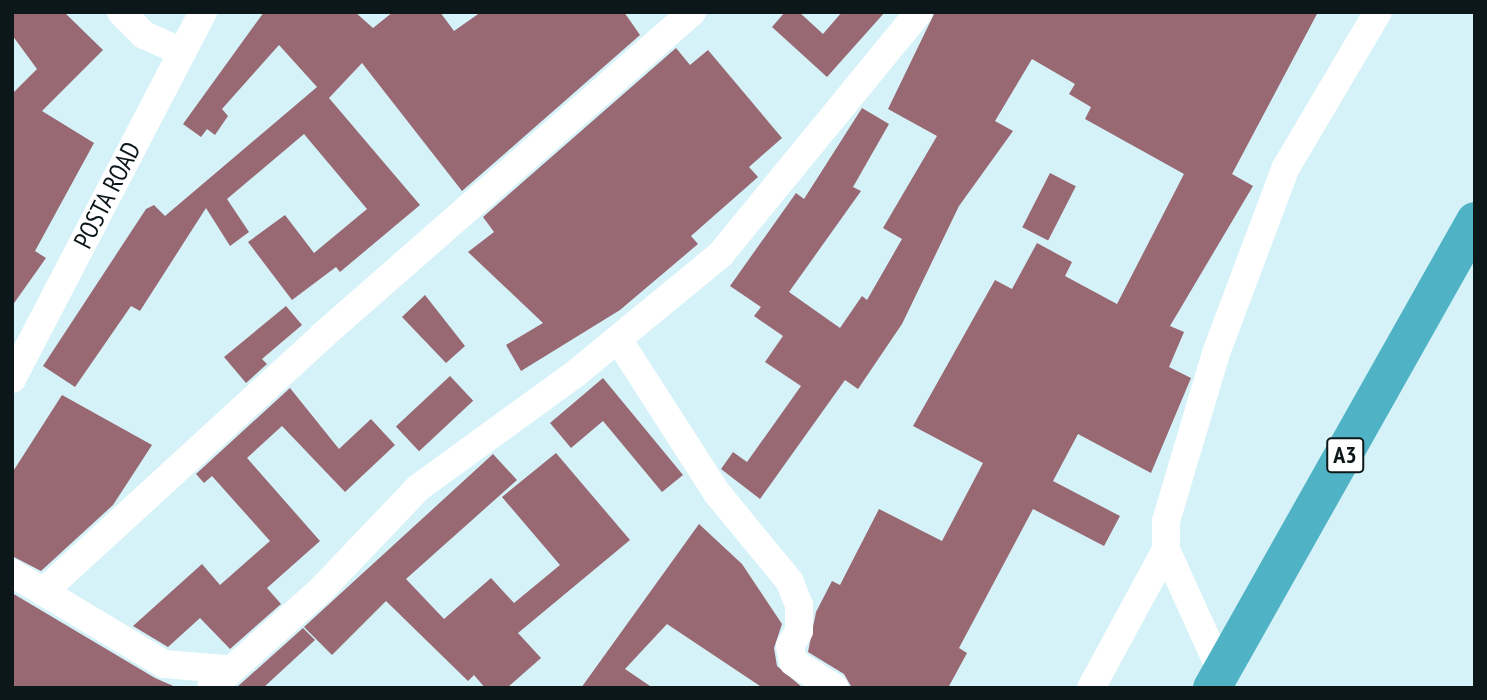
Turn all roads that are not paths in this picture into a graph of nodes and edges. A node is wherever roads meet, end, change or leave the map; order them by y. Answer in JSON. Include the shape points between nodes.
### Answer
{"nodes":[{"id":1,"x":121,"y":12,"type":"edge"},
{"id":2,"x":203,"y":12,"type":"edge"},
{"id":3,"x":692,"y":12,"type":"edge"},
{"id":4,"x":919,"y":12,"type":"edge"},
{"id":5,"x":1378,"y":12,"type":"edge"},
{"id":6,"x":180,"y":51,"type":"junction"},
{"id":7,"x":1475,"y":221,"type":"edge"},
{"id":8,"x":618,"y":339,"type":"junction"},
{"id":9,"x":12,"y":379,"type":"edge"},
{"id":10,"x":1166,"y":550,"type":"junction"},
{"id":11,"x":12,"y":573,"type":"edge"},
{"id":12,"x":43,"y":592,"type":"junction"},
{"id":13,"x":218,"y":679,"type":"edge"},
{"id":14,"x":1217,"y":679,"type":"edge"},
{"id":15,"x":835,"y":688,"type":"edge"},
{"id":16,"x":1091,"y":688,"type":"edge"}],
"edges":[{"from":1,"to":6,"type":"street","via":[[144,34]]},
{"from":2,"to":6,"type":"street","name":"POSTA ROAD"},
{"from":3,"to":12,"type":"street","via":[[322,336]]},
{"from":4,"to":8,"type":"street","via":[[720,255]]},
{"from":5,"to":10,"type":"street","via":[[1285,169],[1216,353],[1166,521]]},
{"from":6,"to":9,"type":"street","name":"POSTA ROAD"},
{"from":7,"to":14,"type":"highway","number":"A3"},
{"from":8,"to":13,"type":"street","via":[[418,488],[320,591]]},
{"from":8,"to":15,"type":"street","via":[[717,493],[790,582],[799,605],[799,631],[789,646],[793,662]]},
{"from":10,"to":14,"type":"street"},
{"from":10,"to":16,"type":"street"},
{"from":11,"to":12,"type":"street"},
{"from":12,"to":13,"type":"street","via":[[164,664]]}]}
